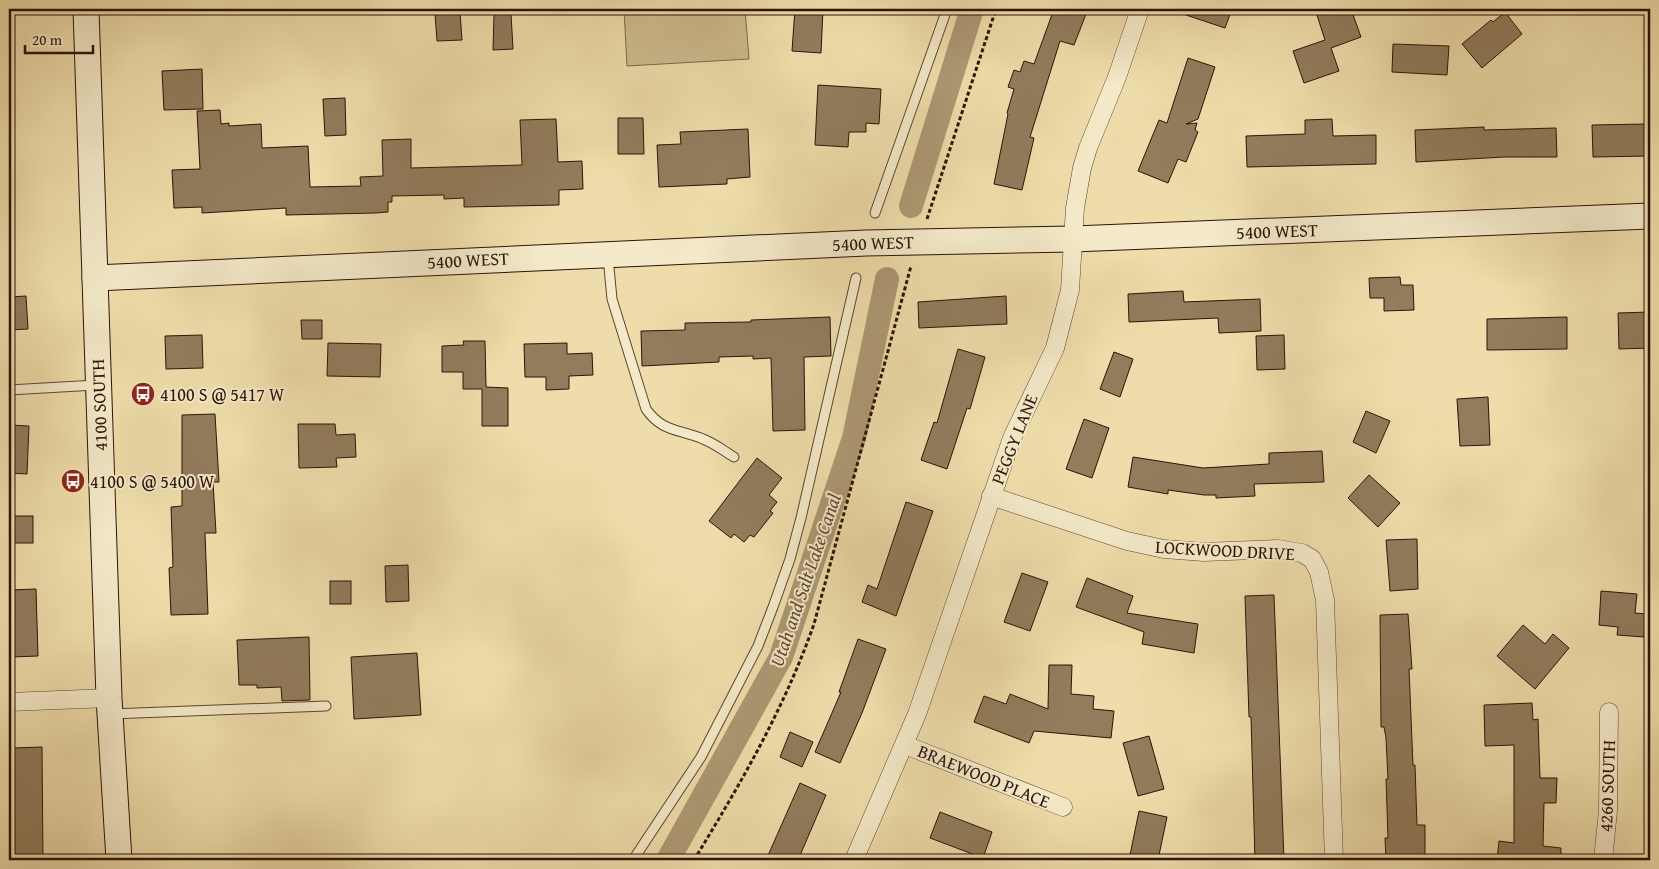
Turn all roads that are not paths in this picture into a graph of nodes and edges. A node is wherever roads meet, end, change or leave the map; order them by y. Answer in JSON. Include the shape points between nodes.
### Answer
{"nodes":[{"id":1,"x":86,"y":9,"type":"edge"},
{"id":2,"x":947,"y":9,"type":"edge"},
{"id":3,"x":1140,"y":9,"type":"edge"},
{"id":4,"x":875,"y":213,"type":"dead end"},
{"id":5,"x":1650,"y":216,"type":"edge"},
{"id":6,"x":1073,"y":239,"type":"junction"},
{"id":7,"x":608,"y":254,"type":"junction"},
{"id":8,"x":95,"y":278,"type":"junction"},
{"id":9,"x":856,"y":278,"type":"dead end"},
{"id":10,"x":99,"y":384,"type":"junction"},
{"id":11,"x":9,"y":390,"type":"edge"},
{"id":12,"x":734,"y":457,"type":"dead end"},
{"id":13,"x":992,"y":496,"type":"junction"},
{"id":14,"x":9,"y":702,"type":"edge"},
{"id":15,"x":110,"y":706,"type":"junction"},
{"id":16,"x":326,"y":706,"type":"dead end"},
{"id":17,"x":1609,"y":712,"type":"dead end"},
{"id":18,"x":905,"y":745,"type":"junction"},
{"id":19,"x":1063,"y":807,"type":"dead end"},
{"id":20,"x":119,"y":860,"type":"edge"},
{"id":21,"x":633,"y":860,"type":"edge"},
{"id":22,"x":854,"y":860,"type":"edge"},
{"id":23,"x":1334,"y":860,"type":"edge"},
{"id":24,"x":1603,"y":860,"type":"edge"}],
"edges":[{"from":1,"to":8,"type":"street","name":"4100 SOUTH"},
{"from":2,"to":4,"type":"lane"},
{"from":3,"to":6,"type":"street","name":"PEGGY LANE","via":[[1088,148],[1077,195]]},
{"from":5,"to":6,"type":"street","name":"5400 WEST"},
{"from":6,"to":7,"type":"street","name":"5400 WEST","via":[[866,243]]},
{"from":6,"to":13,"type":"street","name":"PEGGY LANE","via":[[1070,290],[1061,328],[1012,438]]},
{"from":7,"to":8,"type":"street","name":"5400 WEST"},
{"from":7,"to":12,"type":"lane","via":[[612,299],[646,409],[655,422],[705,439]]},
{"from":8,"to":10,"type":"street","name":"4100 SOUTH"},
{"from":9,"to":21,"type":"lane","via":[[801,518],[770,615],[758,646],[701,757]]},
{"from":10,"to":11,"type":"lane"},
{"from":10,"to":15,"type":"street","name":"4100 SOUTH"},
{"from":13,"to":18,"type":"street","name":"PEGGY LANE"},
{"from":13,"to":23,"type":"street","name":"LOCKWOOD DRIVE","via":[[1145,545],[1204,552],[1290,550],[1312,559],[1319,572],[1325,600]]},
{"from":14,"to":15,"type":"street"},
{"from":15,"to":16,"type":"lane"},
{"from":15,"to":20,"type":"street","name":"4100 SOUTH"},
{"from":17,"to":24,"type":"street","name":"4260 SOUTH","via":[[1608,811]]},
{"from":18,"to":19,"type":"street","name":"BRAEWOOD PLACE"},
{"from":18,"to":22,"type":"street","name":"PEGGY LANE"}]}
